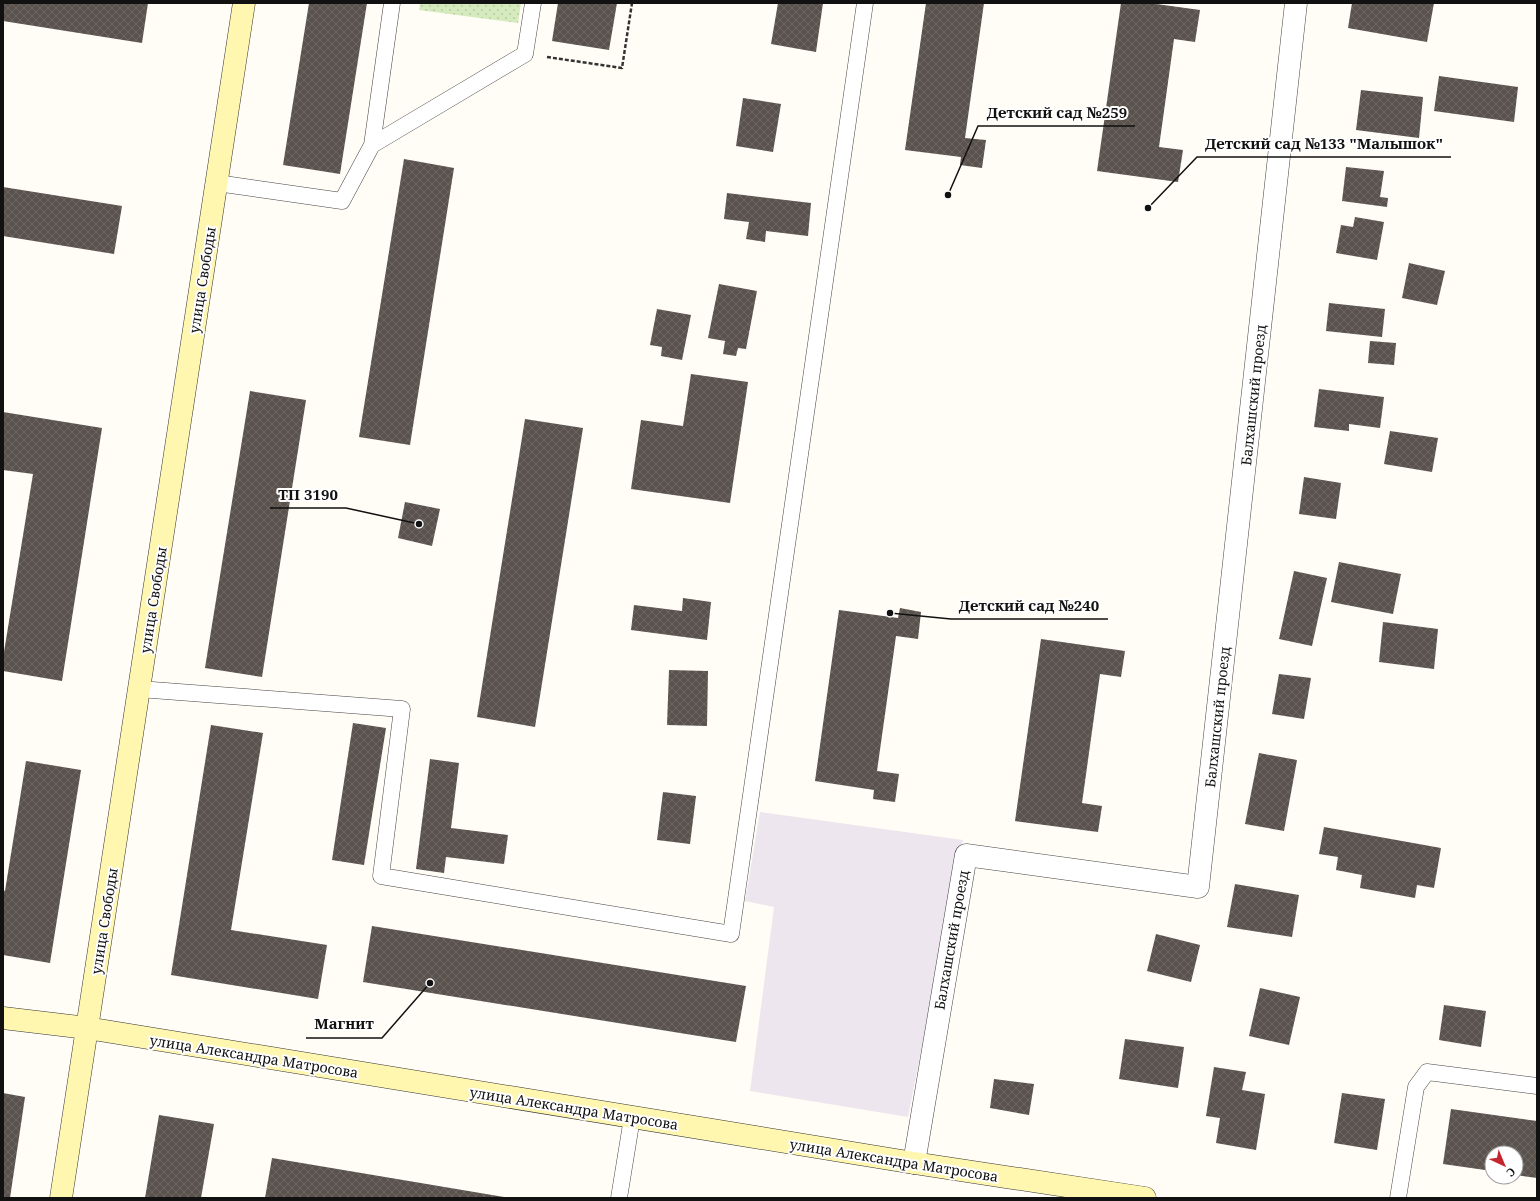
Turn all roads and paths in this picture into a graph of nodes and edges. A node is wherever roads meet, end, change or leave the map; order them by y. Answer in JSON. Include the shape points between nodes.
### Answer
{"nodes":[{"id":1,"x":244,"y":3,"type":"edge"},
{"id":2,"x":392,"y":3,"type":"edge"},
{"id":3,"x":533,"y":3,"type":"edge"},
{"id":4,"x":632,"y":3,"type":"edge"},
{"id":5,"x":864,"y":3,"type":"edge"},
{"id":6,"x":1296,"y":3,"type":"edge"},
{"id":7,"x":525,"y":54,"type":"junction"},
{"id":8,"x":372,"y":145,"type":"junction"},
{"id":9,"x":216,"y":183,"type":"junction"},
{"id":10,"x":139,"y":689,"type":"junction"},
{"id":11,"x":3,"y":1018,"type":"edge"},
{"id":12,"x":88,"y":1028,"type":"junction"},
{"id":13,"x":1537,"y":1086,"type":"edge"},
{"id":14,"x":632,"y":1118,"type":"junction"},
{"id":15,"x":914,"y":1163,"type":"junction"},
{"id":16,"x":62,"y":1198,"type":"edge"},
{"id":17,"x":619,"y":1198,"type":"edge"},
{"id":18,"x":1145,"y":1198,"type":"edge"},
{"id":19,"x":1398,"y":1198,"type":"edge"}],
"edges":[{"from":1,"to":9,"type":"main road","name":"улица Свободы"},
{"from":2,"to":8,"type":"lane"},
{"from":3,"to":7,"type":"lane"},
{"from":4,"to":7,"type":"path","via":[[622,68]]},
{"from":5,"to":10,"type":"lane","via":[[731,934],[380,876],[402,709]]},
{"from":6,"to":15,"type":"street","name":"Балхашский проезд","via":[[1198,887],[966,855]]},
{"from":7,"to":8,"type":"lane"},
{"from":8,"to":9,"type":"lane","via":[[342,201]]},
{"from":9,"to":10,"type":"main road","name":"улица Свободы"},
{"from":10,"to":12,"type":"main road","name":"улица Свободы"},
{"from":11,"to":12,"type":"main road","name":"улица Александра Матросова"},
{"from":12,"to":14,"type":"main road","name":"улица Александра Матросова"},
{"from":12,"to":16,"type":"main road","name":"улица Свободы"},
{"from":13,"to":19,"type":"lane","via":[[1427,1072],[1416,1087]]},
{"from":14,"to":15,"type":"main road","name":"улица Александра Матросова"},
{"from":14,"to":17,"type":"lane"},
{"from":15,"to":18,"type":"main road","name":"улица Александра Матросова"}]}
